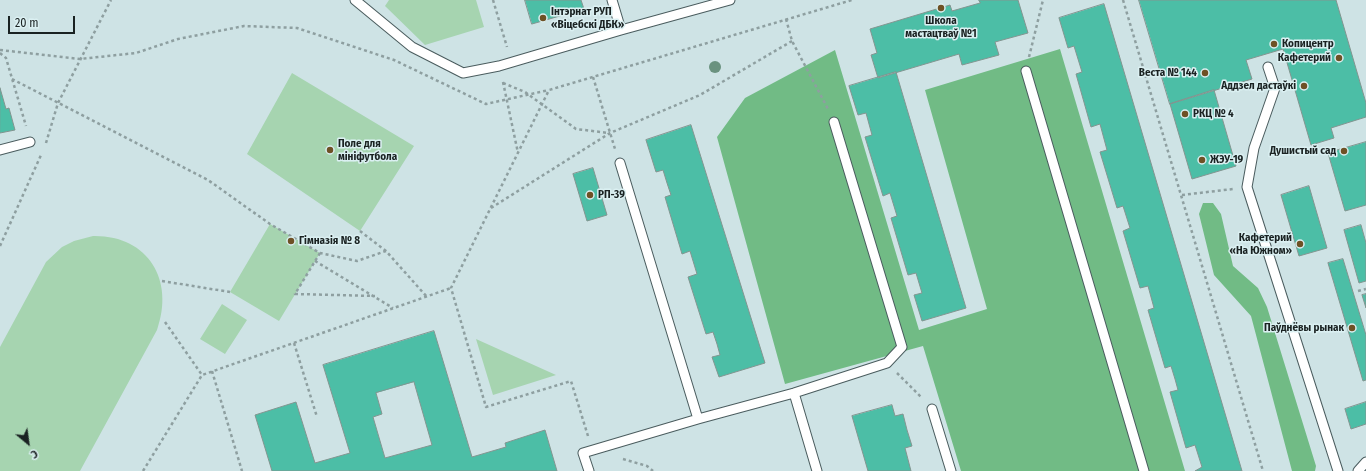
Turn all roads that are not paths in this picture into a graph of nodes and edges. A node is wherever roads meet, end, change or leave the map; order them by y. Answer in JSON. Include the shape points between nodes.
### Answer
{"nodes":[{"id":1,"x":355,"y":0,"type":"edge"},
{"id":2,"x":612,"y":0,"type":"edge"},
{"id":3,"x":730,"y":0,"type":"edge"},
{"id":4,"x":621,"y":30,"type":"junction"},
{"id":5,"x":1268,"y":67,"type":"dead end"},
{"id":6,"x":1026,"y":71,"type":"road end"},
{"id":7,"x":834,"y":122,"type":"road end"},
{"id":8,"x":30,"y":142,"type":"road end"},
{"id":9,"x":0,"y":150,"type":"edge"},
{"id":10,"x":620,"y":163,"type":"road end"},
{"id":11,"x":794,"y":393,"type":"junction"},
{"id":12,"x":932,"y":409,"type":"road end"},
{"id":13,"x":698,"y":419,"type":"junction"},
{"id":14,"x":589,"y":471,"type":"edge"},
{"id":15,"x":817,"y":471,"type":"edge"},
{"id":16,"x":951,"y":471,"type":"edge"},
{"id":17,"x":1144,"y":471,"type":"edge"},
{"id":18,"x":1338,"y":471,"type":"edge"}],
"edges":[{"from":1,"to":4,"type":"lane","via":[[412,47],[463,73],[512,63]]},
{"from":2,"to":4,"type":"lane"},
{"from":3,"to":4,"type":"lane"},
{"from":5,"to":18,"type":"lane","via":[[1275,88],[1254,148],[1247,187]]},
{"from":6,"to":17,"type":"lane"},
{"from":7,"to":11,"type":"lane","via":[[902,347],[887,363]]},
{"from":8,"to":9,"type":"lane"},
{"from":10,"to":13,"type":"lane"},
{"from":11,"to":13,"type":"lane"},
{"from":11,"to":15,"type":"lane"},
{"from":12,"to":16,"type":"lane"},
{"from":13,"to":14,"type":"lane","via":[[583,453]]}]}
